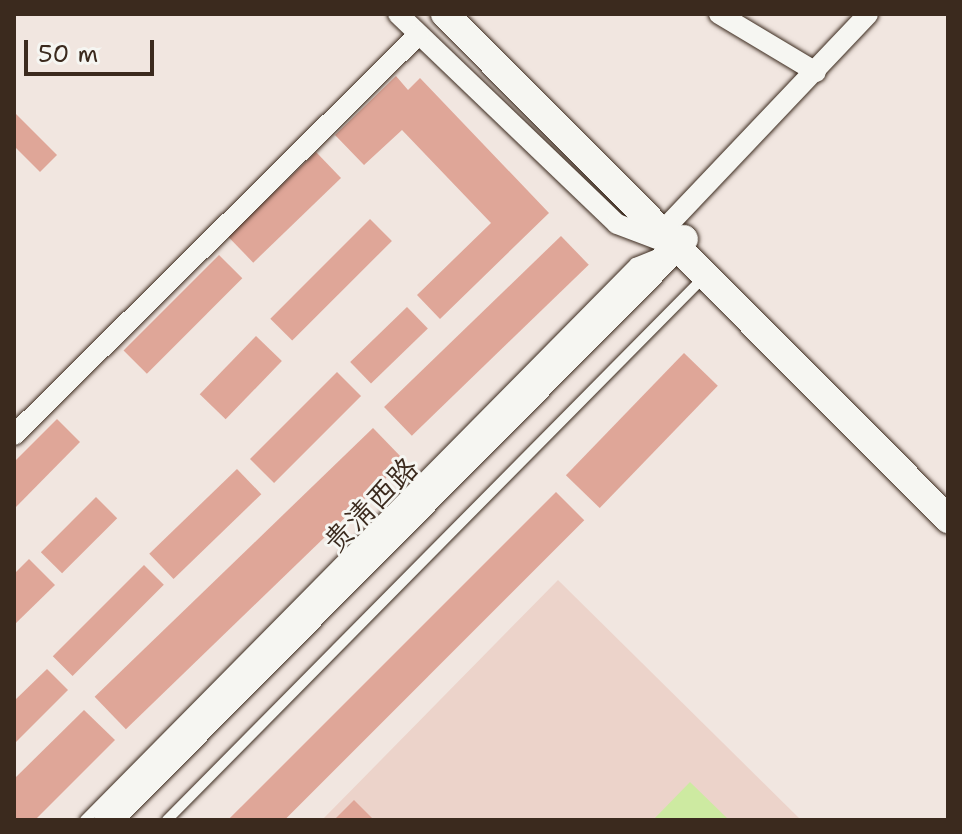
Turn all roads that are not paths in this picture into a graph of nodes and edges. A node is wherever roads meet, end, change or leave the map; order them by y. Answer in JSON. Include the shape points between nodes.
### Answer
{"nodes":[{"id":1,"x":398,"y":14,"type":"edge"},
{"id":2,"x":445,"y":14,"type":"edge"},
{"id":3,"x":462,"y":14,"type":"edge"},
{"id":4,"x":719,"y":14,"type":"edge"},
{"id":5,"x":868,"y":14,"type":"edge"},
{"id":6,"x":418,"y":35,"type":"junction"},
{"id":7,"x":816,"y":72,"type":"junction"},
{"id":8,"x":686,"y":249,"type":"junction"},
{"id":9,"x":14,"y":435,"type":"edge"},
{"id":10,"x":948,"y":497,"type":"edge"},
{"id":11,"x":948,"y":519,"type":"edge"},
{"id":12,"x":85,"y":820,"type":"edge"},
{"id":13,"x":108,"y":820,"type":"edge"},
{"id":14,"x":132,"y":820,"type":"edge"},
{"id":15,"x":167,"y":820,"type":"edge"}],
"edges":[{"from":1,"to":6,"type":"street"},
{"from":2,"to":8,"type":"main road"},
{"from":3,"to":8,"type":"main road"},
{"from":4,"to":7,"type":"street"},
{"from":5,"to":7,"type":"street"},
{"from":6,"to":8,"type":"street","via":[[617,224]]},
{"from":6,"to":9,"type":"street"},
{"from":7,"to":8,"type":"street"},
{"from":8,"to":10,"type":"main road"},
{"from":8,"to":11,"type":"main road"},
{"from":8,"to":12,"type":"lane","via":[[635,263]]},
{"from":8,"to":13,"type":"main road","name":"贵清西路"},
{"from":8,"to":14,"type":"main road","name":"贵清西路"},
{"from":8,"to":15,"type":"lane"}]}
